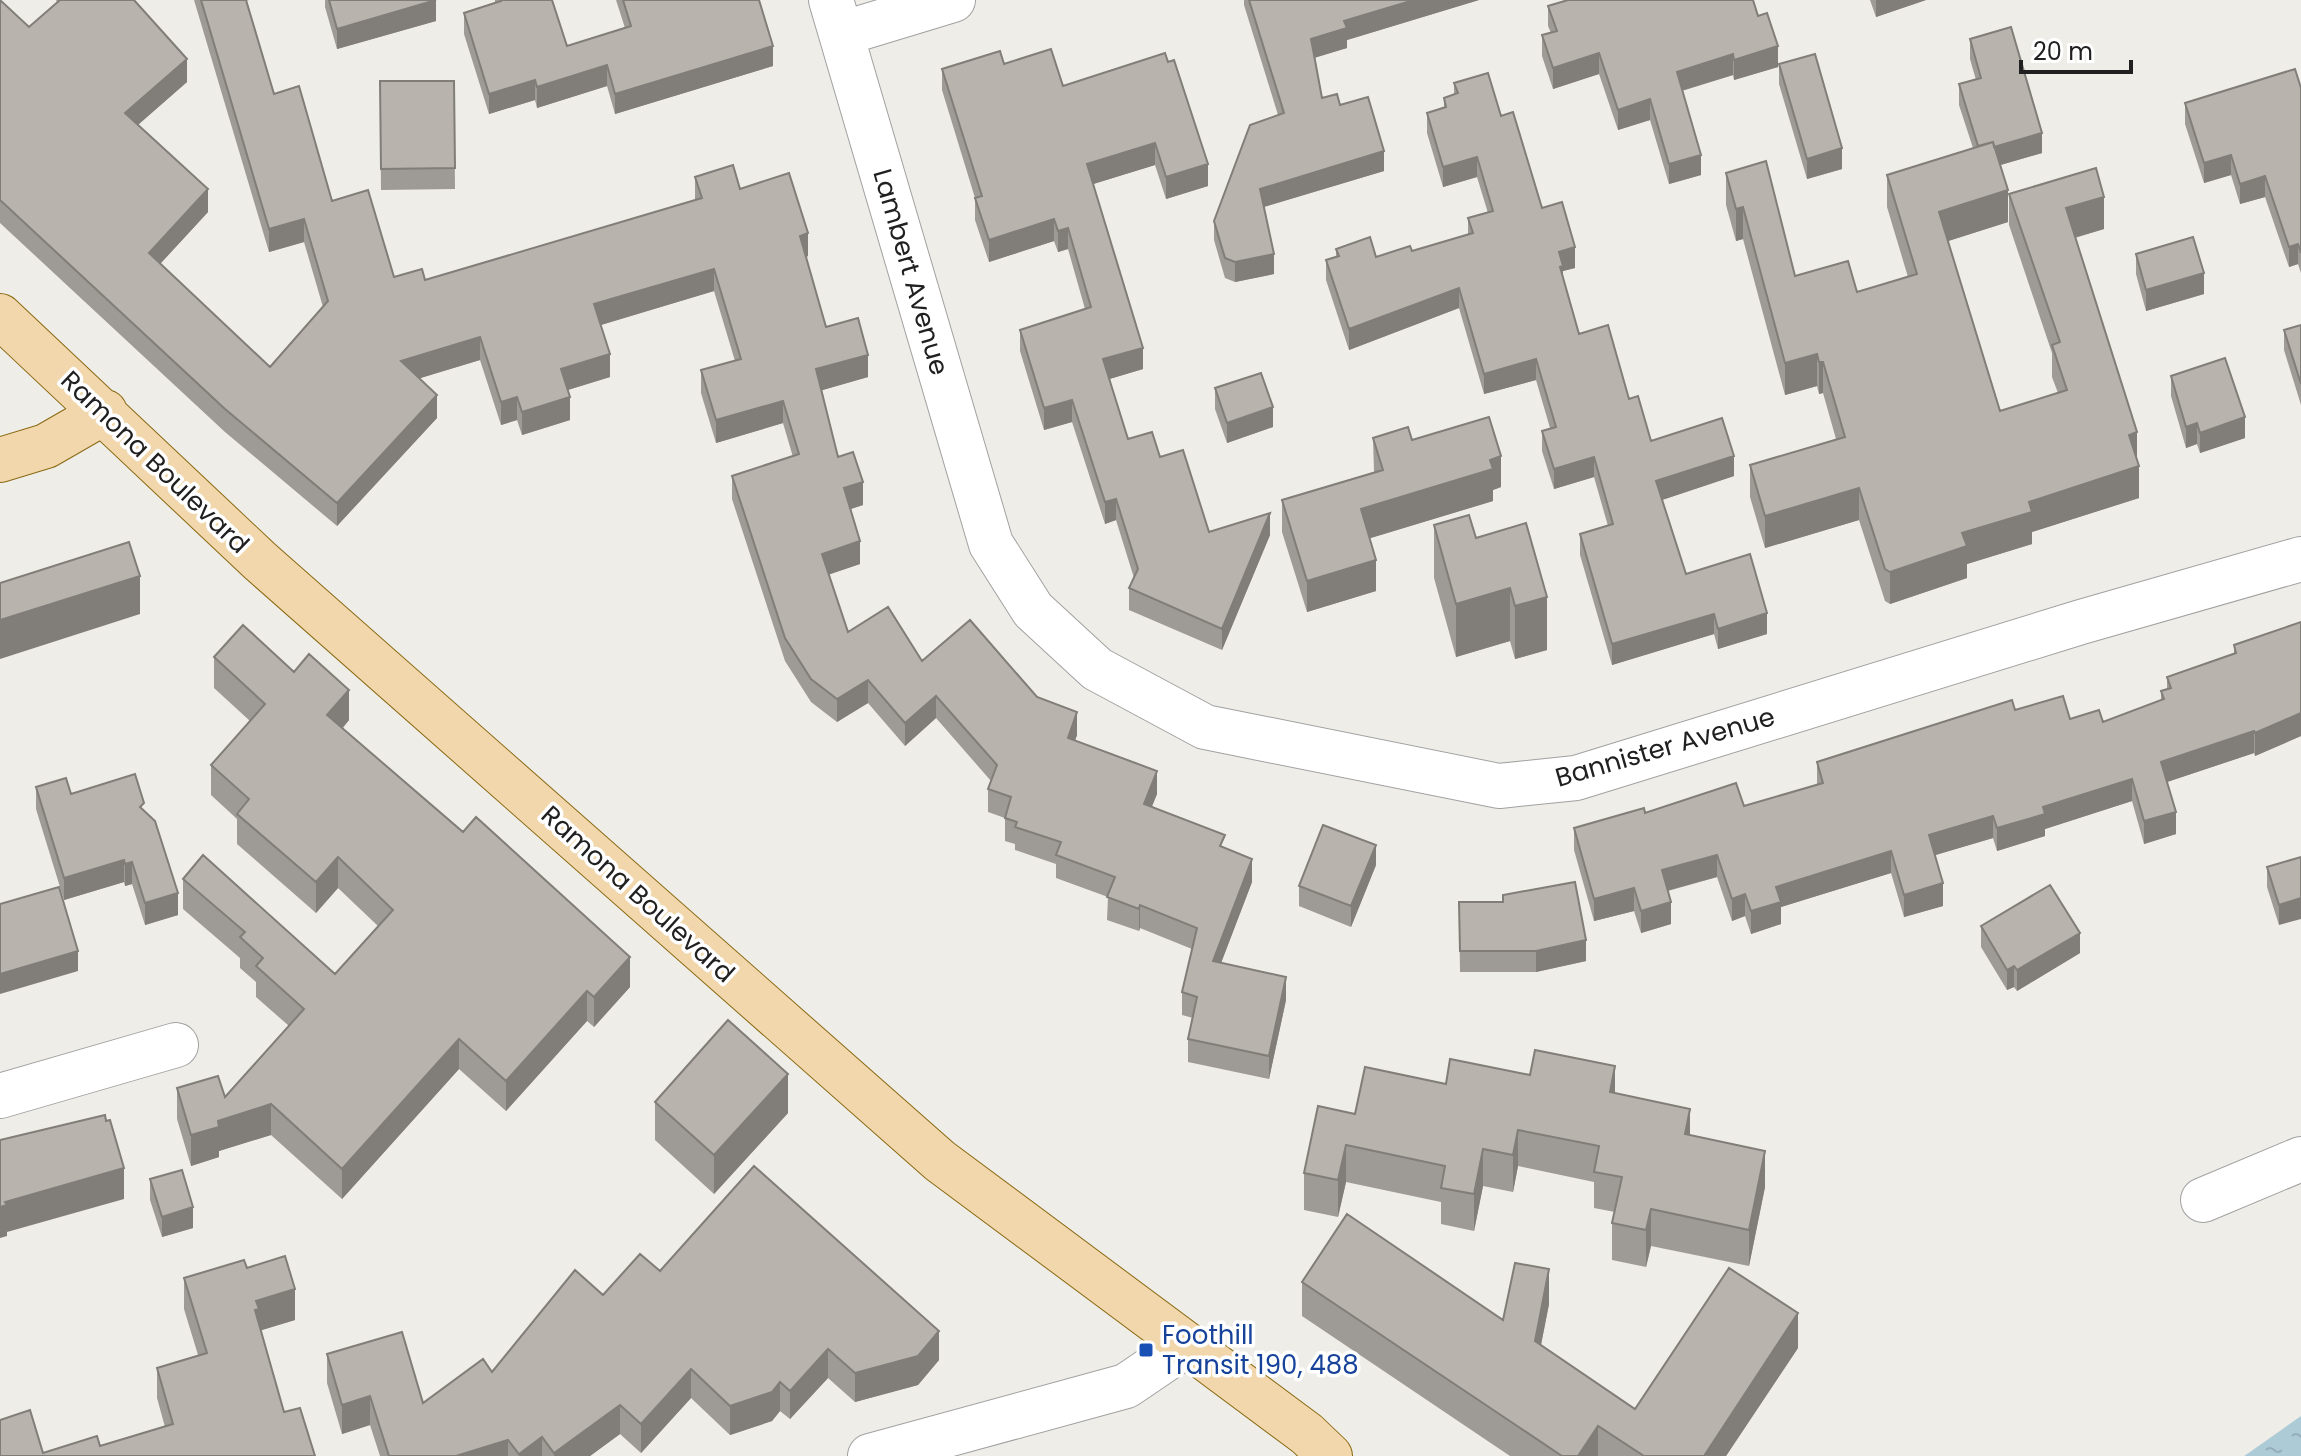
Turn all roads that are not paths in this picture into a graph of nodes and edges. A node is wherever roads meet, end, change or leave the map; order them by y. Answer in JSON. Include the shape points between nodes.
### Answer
{"nodes":[{"id":1,"x":953,"y":0,"type":"edge"},
{"id":2,"x":836,"y":17,"type":"edge"},
{"id":3,"x":0,"y":316,"type":"edge"},
{"id":4,"x":105,"y":412,"type":"junction"},
{"id":5,"x":0,"y":460,"type":"edge"},
{"id":6,"x":991,"y":544,"type":"joint"},
{"id":7,"x":2301,"y":559,"type":"edge"},
{"id":8,"x":176,"y":1045,"type":"dead end"},
{"id":9,"x":0,"y":1096,"type":"edge"},
{"id":10,"x":2301,"y":1159,"type":"edge"},
{"id":11,"x":2203,"y":1200,"type":"dead end"},
{"id":12,"x":1185,"y":1346,"type":"junction"},
{"id":13,"x":1318,"y":1445,"type":"edge"},
{"id":14,"x":870,"y":1456,"type":"edge"},
{"id":15,"x":1362,"y":1456,"type":"edge"}],
"edges":[{"from":1,"to":2,"type":"street"},
{"from":2,"to":6,"type":"street","name":"Lambert Avenue"},
{"from":3,"to":4,"type":"main road","name":"Ramona Boulevard"},
{"from":4,"to":5,"type":"main road","via":[[46,446]]},
{"from":4,"to":12,"type":"main road","name":"Ramona Boulevard","via":[[260,561],[940,1161]]},
{"from":6,"to":7,"type":"street","name":"Bannister Avenue","via":[[1033,610],[1097,669],[1205,727],[1499,786],[1576,778]]},
{"from":8,"to":9,"type":"street"},
{"from":10,"to":11,"type":"street"},
{"from":12,"to":13,"type":"main road","name":"Ramona Boulevard"},
{"from":12,"to":14,"type":"street","via":[[1126,1386]]},
{"from":13,"to":15,"type":"main road","name":"Ramona Boulevard"}]}
